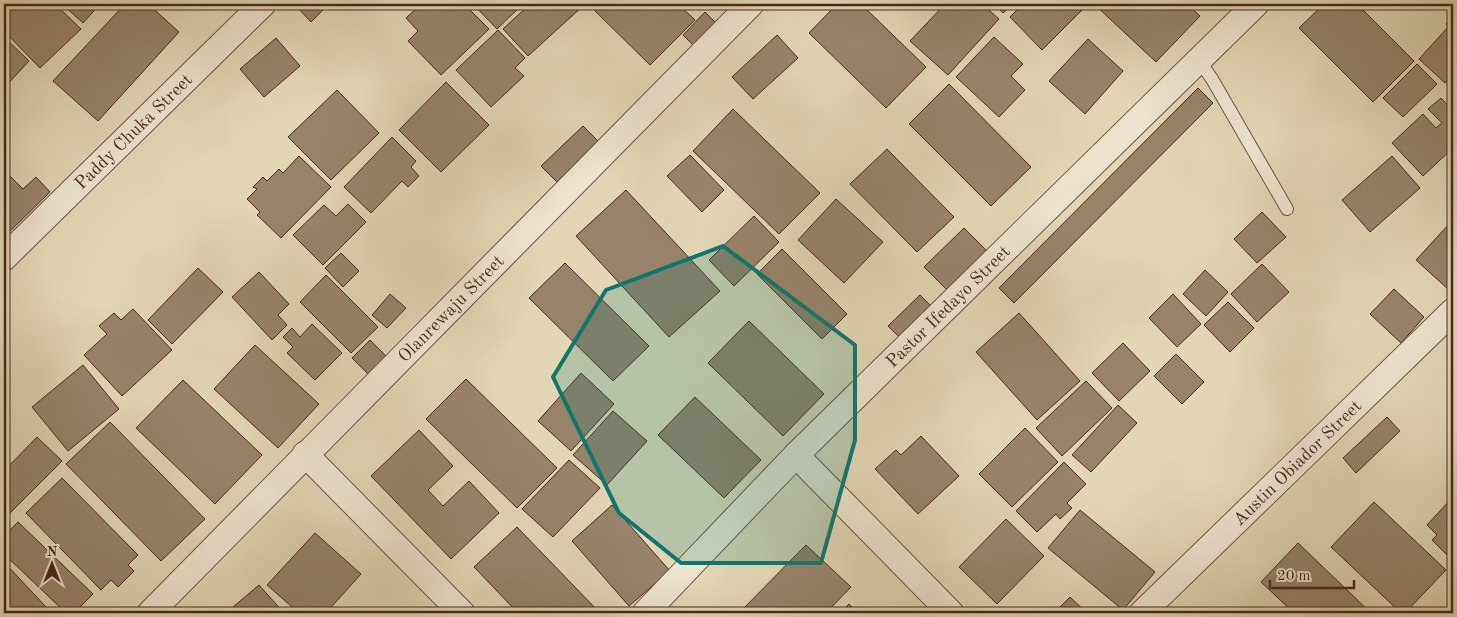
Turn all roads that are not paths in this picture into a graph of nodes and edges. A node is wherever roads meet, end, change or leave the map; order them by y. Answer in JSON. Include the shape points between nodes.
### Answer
{"nodes":[{"id":1,"x":747,"y":5,"type":"edge"},
{"id":2,"x":252,"y":7,"type":"edge"},
{"id":3,"x":1245,"y":7,"type":"edge"},
{"id":4,"x":1199,"y":60,"type":"junction"},
{"id":5,"x":1287,"y":209,"type":"dead end"},
{"id":6,"x":4,"y":258,"type":"edge"},
{"id":7,"x":1453,"y":311,"type":"edge"},
{"id":8,"x":305,"y":454,"type":"junction"},
{"id":9,"x":796,"y":455,"type":"junction"},
{"id":10,"x":150,"y":613,"type":"edge"},
{"id":11,"x":462,"y":613,"type":"edge"},
{"id":12,"x":645,"y":613,"type":"edge"},
{"id":13,"x":951,"y":613,"type":"edge"},
{"id":14,"x":1142,"y":613,"type":"edge"}],
"edges":[{"from":1,"to":8,"type":"street","name":"Olanrewaju Street"},
{"from":2,"to":6,"type":"street","name":"Paddy Chuka Street"},
{"from":3,"to":4,"type":"street","name":"Pastor Ifedayo Street"},
{"from":4,"to":5,"type":"lane"},
{"from":4,"to":9,"type":"street","name":"Pastor Ifedayo Street"},
{"from":7,"to":14,"type":"street","name":"Austin Obiador Street"},
{"from":8,"to":10,"type":"street","name":"Olanrewaju Street"},
{"from":8,"to":11,"type":"street"},
{"from":9,"to":12,"type":"street","name":"Pastor Ifedayo Street"},
{"from":9,"to":13,"type":"street"}]}
